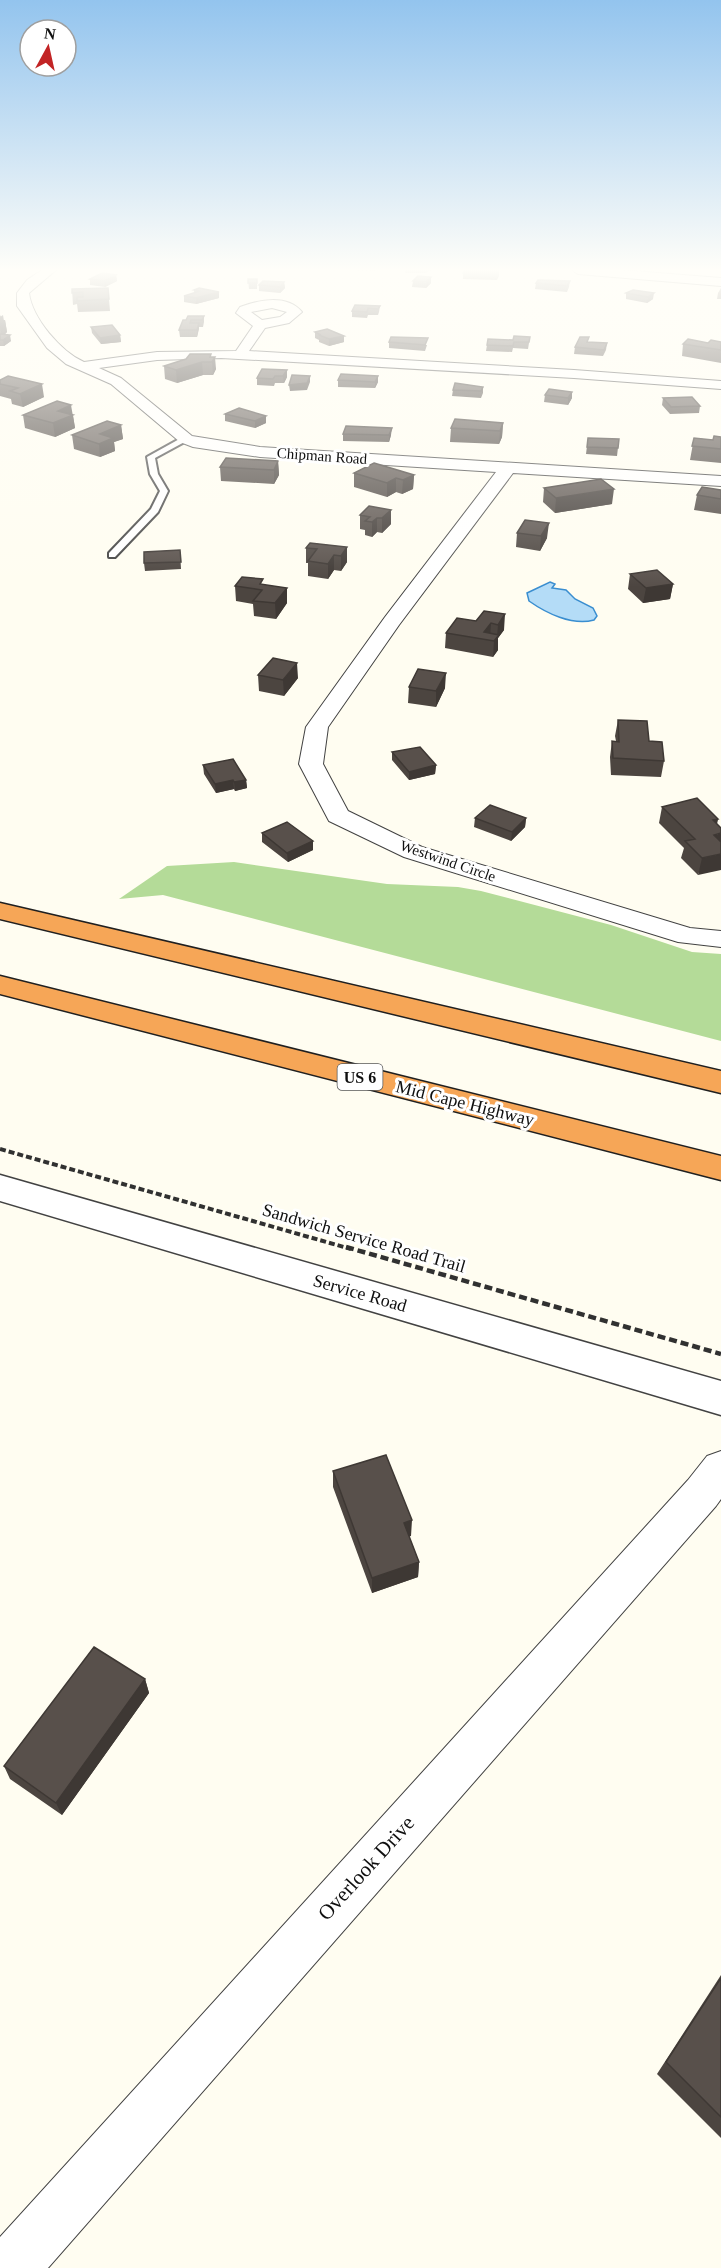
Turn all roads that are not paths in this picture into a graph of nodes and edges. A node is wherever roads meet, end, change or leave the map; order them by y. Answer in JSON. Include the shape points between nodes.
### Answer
{"nodes":[{"id":1,"x":105,"y":376,"type":"edge"},
{"id":2,"x":599,"y":376,"type":"edge"},
{"id":3,"x":721,"y":385,"type":"edge"},
{"id":4,"x":186,"y":439,"type":"junction"},
{"id":5,"x":508,"y":468,"type":"junction"},
{"id":6,"x":721,"y":481,"type":"edge"},
{"id":7,"x":112,"y":555,"type":"dead end"},
{"id":8,"x":0,"y":911,"type":"edge"},
{"id":9,"x":721,"y":939,"type":"edge"},
{"id":10,"x":0,"y":985,"type":"edge"},
{"id":11,"x":721,"y":1082,"type":"edge"},
{"id":12,"x":721,"y":1168,"type":"edge"},
{"id":13,"x":0,"y":1188,"type":"edge"},
{"id":14,"x":721,"y":1398,"type":"edge"},
{"id":15,"x":721,"y":1468,"type":"edge"},
{"id":16,"x":10,"y":2268,"type":"edge"}],
"edges":[{"from":1,"to":4,"type":"street","name":"Chipman Road"},
{"from":2,"to":3,"type":"street"},
{"from":4,"to":5,"type":"street","name":"Chipman Road","via":[[260,452]]},
{"from":4,"to":7,"type":"lane","via":[[151,457],[154,474],[164,491],[155,510]]},
{"from":5,"to":6,"type":"street","name":"Chipman Road"},
{"from":5,"to":9,"type":"street","name":"Westwind Circle","via":[[317,727],[311,764],[339,816],[413,852],[688,936]]},
{"from":8,"to":11,"type":"highway"},
{"from":10,"to":12,"type":"highway","name":"Mid Cape Highway","number":"US 6"},
{"from":13,"to":14,"type":"street","name":"Service Road"},
{"from":15,"to":16,"type":"street","name":"Overlook Drive"}]}
